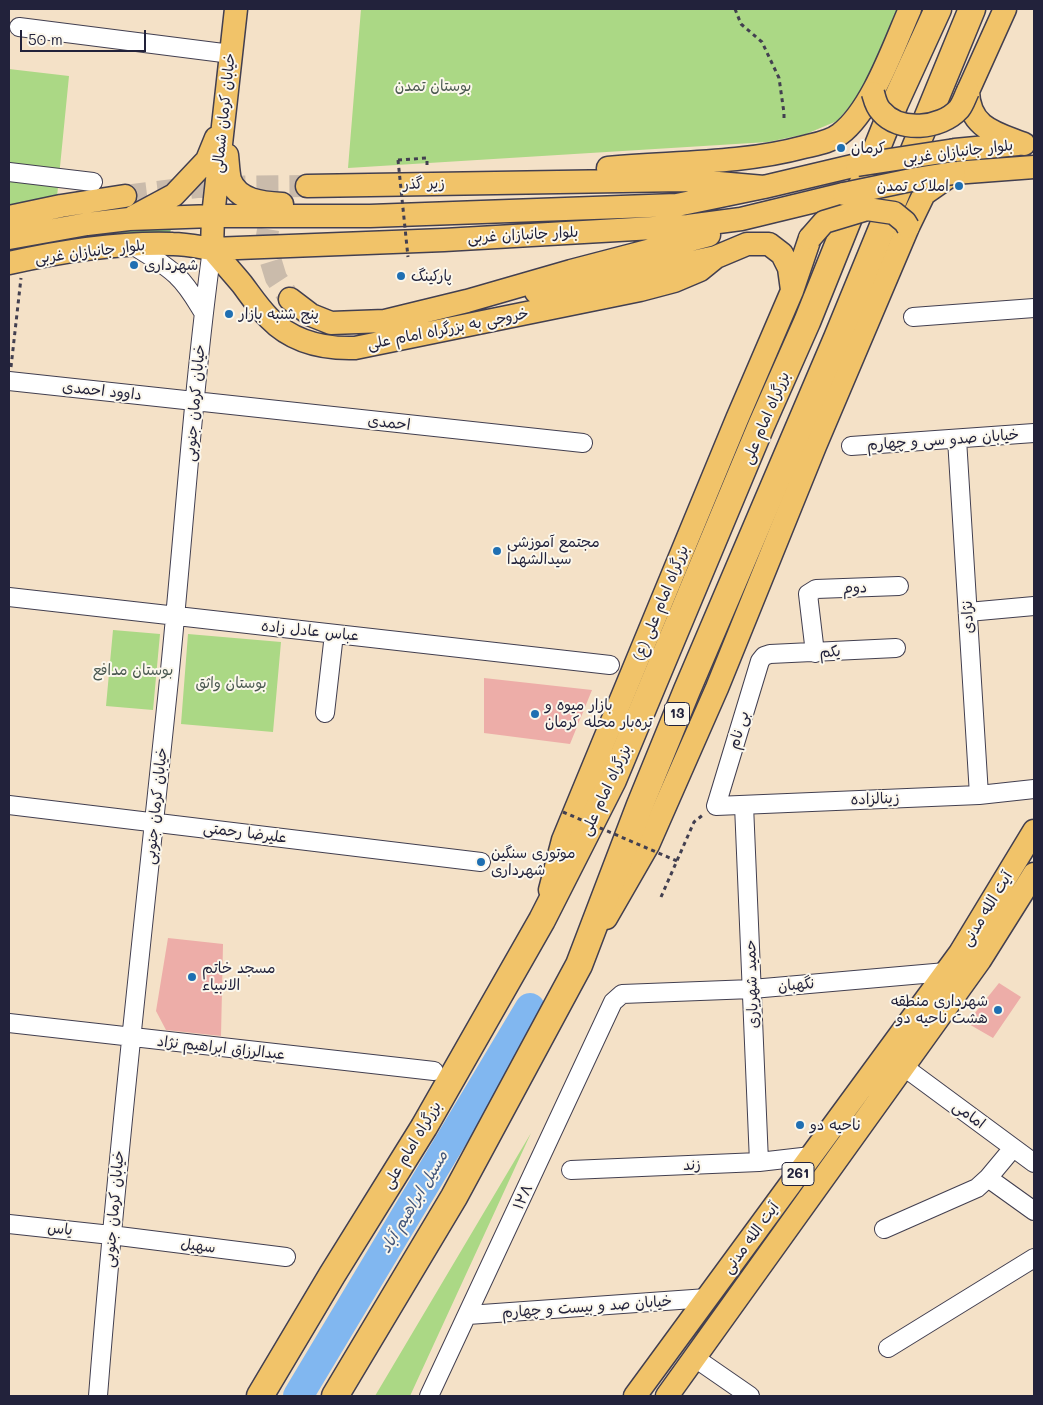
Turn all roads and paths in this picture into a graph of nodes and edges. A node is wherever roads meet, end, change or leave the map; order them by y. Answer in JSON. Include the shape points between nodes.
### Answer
{"nodes":[{"id":1,"x":236,"y":9,"type":"edge"},
{"id":2,"x":735,"y":9,"type":"edge"},
{"id":3,"x":910,"y":9,"type":"edge"},
{"id":4,"x":938,"y":9,"type":"edge"},
{"id":5,"x":972,"y":9,"type":"edge"},
{"id":6,"x":1005,"y":9,"type":"edge"},
{"id":7,"x":19,"y":27,"type":"dead end"},
{"id":8,"x":231,"y":54,"type":"junction"},
{"id":9,"x":968,"y":92,"type":"junction"},
{"id":10,"x":873,"y":94,"type":"junction"},
{"id":11,"x":223,"y":121,"type":"junction"},
{"id":12,"x":784,"y":122,"type":"dead end"},
{"id":13,"x":1029,"y":144,"type":"edge"},
{"id":14,"x":427,"y":158,"type":"dead end"},
{"id":15,"x":1034,"y":167,"type":"edge"},
{"id":16,"x":9,"y":172,"type":"edge"},
{"id":17,"x":954,"y":173,"type":"junction"},
{"id":18,"x":92,"y":182,"type":"dead end"},
{"id":19,"x":541,"y":183,"type":"junction"},
{"id":20,"x":307,"y":186,"type":"tunnel mouth"},
{"id":21,"x":764,"y":187,"type":"junction"},
{"id":22,"x":125,"y":196,"type":"tunnel mouth"},
{"id":23,"x":213,"y":216,"type":"junction"},
{"id":24,"x":370,"y":216,"type":"junction"},
{"id":25,"x":9,"y":218,"type":"edge"},
{"id":26,"x":129,"y":219,"type":"junction"},
{"id":27,"x":741,"y":219,"type":"junction"},
{"id":28,"x":908,"y":227,"type":"junction"},
{"id":29,"x":9,"y":238,"type":"edge"},
{"id":30,"x":131,"y":244,"type":"junction"},
{"id":31,"x":212,"y":249,"type":"junction"},
{"id":32,"x":408,"y":257,"type":"dead end"},
{"id":33,"x":716,"y":258,"type":"junction"},
{"id":34,"x":16,"y":262,"type":"edge"},
{"id":35,"x":509,"y":288,"type":"junction"},
{"id":36,"x":792,"y":291,"type":"junction"},
{"id":37,"x":290,"y":299,"type":"tunnel mouth"},
{"id":38,"x":1034,"y":308,"type":"edge"},
{"id":39,"x":203,"y":312,"type":"junction"},
{"id":40,"x":912,"y":317,"type":"dead end"},
{"id":41,"x":9,"y":381,"type":"edge"},
{"id":42,"x":195,"y":402,"type":"junction"},
{"id":43,"x":1034,"y":434,"type":"edge"},
{"id":44,"x":957,"y":439,"type":"junction"},
{"id":45,"x":583,"y":444,"type":"dead end"},
{"id":46,"x":851,"y":446,"type":"dead end"},
{"id":47,"x":898,"y":586,"type":"dead end"},
{"id":48,"x":9,"y":598,"type":"edge"},
{"id":49,"x":1034,"y":606,"type":"edge"},
{"id":50,"x":968,"y":612,"type":"junction"},
{"id":51,"x":175,"y":616,"type":"junction"},
{"id":52,"x":334,"y":634,"type":"junction"},
{"id":53,"x":896,"y":648,"type":"dead end"},
{"id":54,"x":815,"y":653,"type":"junction"},
{"id":55,"x":764,"y":656,"type":"joint"},
{"id":56,"x":610,"y":665,"type":"dead end"},
{"id":57,"x":325,"y":713,"type":"dead end"},
{"id":58,"x":1034,"y":789,"type":"edge"},
{"id":59,"x":979,"y":795,"type":"junction"},
{"id":60,"x":9,"y":805,"type":"edge"},
{"id":61,"x":744,"y":805,"type":"junction"},
{"id":62,"x":716,"y":806,"type":"joint"},
{"id":63,"x":563,"y":812,"type":"dead end"},
{"id":64,"x":154,"y":822,"type":"junction"},
{"id":65,"x":694,"y":822,"type":"dead end"},
{"id":66,"x":1034,"y":830,"type":"edge"},
{"id":67,"x":676,"y":861,"type":"junction"},
{"id":68,"x":481,"y":862,"type":"dead end"},
{"id":69,"x":1034,"y":874,"type":"edge"},
{"id":70,"x":661,"y":897,"type":"dead end"},
{"id":71,"x":542,"y":920,"type":"junction"},
{"id":72,"x":579,"y":965,"type":"junction"},
{"id":73,"x":946,"y":972,"type":"junction"},
{"id":74,"x":752,"y":989,"type":"junction"},
{"id":75,"x":617,"y":998,"type":"joint"},
{"id":76,"x":9,"y":1023,"type":"edge"},
{"id":77,"x":131,"y":1038,"type":"junction"},
{"id":78,"x":886,"y":1054,"type":"junction"},
{"id":79,"x":904,"y":1068,"type":"junction"},
{"id":80,"x":434,"y":1071,"type":"dead end"},
{"id":81,"x":1013,"y":1148,"type":"junction"},
{"id":82,"x":811,"y":1156,"type":"junction"},
{"id":83,"x":759,"y":1162,"type":"junction"},
{"id":84,"x":1034,"y":1163,"type":"edge"},
{"id":85,"x":571,"y":1170,"type":"dead end"},
{"id":86,"x":988,"y":1178,"type":"junction"},
{"id":87,"x":1034,"y":1212,"type":"edge"},
{"id":88,"x":9,"y":1224,"type":"edge"},
{"id":89,"x":884,"y":1230,"type":"dead end"},
{"id":90,"x":111,"y":1234,"type":"junction"},
{"id":91,"x":286,"y":1257,"type":"dead end"},
{"id":92,"x":1034,"y":1258,"type":"edge"},
{"id":93,"x":707,"y":1298,"type":"junction"},
{"id":94,"x":468,"y":1314,"type":"junction"},
{"id":95,"x":888,"y":1348,"type":"dead end"},
{"id":96,"x":695,"y":1358,"type":"junction"},
{"id":97,"x":98,"y":1396,"type":"edge"},
{"id":98,"x":260,"y":1396,"type":"edge"},
{"id":99,"x":335,"y":1396,"type":"edge"},
{"id":100,"x":429,"y":1396,"type":"edge"},
{"id":101,"x":635,"y":1396,"type":"edge"},
{"id":102,"x":667,"y":1396,"type":"edge"},
{"id":103,"x":750,"y":1396,"type":"edge"}],
"edges":[{"from":1,"to":8,"type":"main road","name":"خیابان کرمان شمالی"},
{"from":2,"to":12,"type":"path","via":[[741,24],[762,42],[779,78]]},
{"from":3,"to":10,"type":"main road"},
{"from":4,"to":71,"type":"highway","name":"بزرگراه امام علی","number":"13","via":[[895,103],[807,322],[613,780]]},
{"from":5,"to":72,"type":"highway","number":"13","via":[[640,805]]},
{"from":6,"to":9,"type":"main road"},
{"from":7,"to":8,"type":"street"},
{"from":8,"to":11,"type":"main road","name":"خیابان کرمان شمالی"},
{"from":9,"to":10,"type":"main road","bridge":true,"via":[[958,110],[936,122],[918,126],[894,122],[881,112]]},
{"from":9,"to":13,"type":"main road","via":[[969,106],[987,129]]},
{"from":10,"to":19,"type":"main road","via":[[841,134],[822,143],[761,157],[588,170]]},
{"from":11,"to":23,"type":"main road","name":"خیابان کرمان شمالی"},
{"from":11,"to":24,"type":"main road","via":[[229,176],[236,189],[254,201]]},
{"from":11,"to":26,"type":"main road","via":[[207,160],[174,196]]},
{"from":13,"to":21,"type":"main road","name":"بلوار جانبازان غربی","bridge":true,"via":[[955,150],[857,165]]},
{"from":14,"to":32,"type":"path","bridge":true,"via":[[398,160]]},
{"from":15,"to":17,"type":"main road","name":"بلوار جانبازان غربی"},
{"from":16,"to":18,"type":"street"},
{"from":17,"to":27,"type":"main road","name":"بلوار جانبازان غربی","bridge":true,"via":[[844,194]]},
{"from":17,"to":28,"type":"main road","via":[[924,194]]},
{"from":19,"to":20,"type":"main road","name":"زیر گذر"},
{"from":19,"to":21,"type":"main road","name":"بلوار جانبازان غربی","via":[[684,180]]},
{"from":21,"to":24,"type":"main road","name":"بلوار جانبازان غربی","via":[[677,204]]},
{"from":22,"to":25,"type":"main road"},
{"from":23,"to":24,"type":"main road","name":"بلوار جانبازان غربی"},
{"from":23,"to":26,"type":"main road","name":"بلوار جانبازان غربی"},
{"from":23,"to":31,"type":"main road","name":"خیابان کرمان جنوبی"},
{"from":26,"to":29,"type":"main road","name":"بلوار جانبازان غربی"},
{"from":27,"to":31,"type":"main road","name":"بلوار جانبازان غربی","via":[[680,227]]},
{"from":27,"to":35,"type":"main road","via":[[710,235]]},
{"from":28,"to":36,"type":"main road","name":"بزرگراه امام علی (ع)","bridge":true,"via":[[894,213],[867,210],[824,222],[810,238]]},
{"from":28,"to":72,"type":"main road","via":[[717,688],[648,845]]},
{"from":30,"to":31,"type":"main road","name":"بلوار جانبازان غربی","via":[[175,244]]},
{"from":30,"to":34,"type":"main road","name":"بلوار جانبازان غربی","via":[[76,250]]},
{"from":30,"to":39,"type":"street","via":[[177,276]]},
{"from":31,"to":33,"type":"main road","name":"خروجی به بزرگراه امام علی","via":[[282,330],[318,346],[334,348],[354,348],[640,290],[674,281],[700,270]]},
{"from":31,"to":39,"type":"street","name":"خیابان کرمان جنوبی"},
{"from":33,"to":35,"type":"main road","via":[[539,293]]},
{"from":33,"to":36,"type":"main road","via":[[747,244],[769,244],[782,254],[789,268]]},
{"from":34,"to":41,"type":"path"},
{"from":35,"to":37,"type":"main road","via":[[385,321],[331,323],[311,316]]},
{"from":36,"to":71,"type":"main road","name":"بزرگراه امام علی (ع)","via":[[563,840]]},
{"from":38,"to":40,"type":"street"},
{"from":39,"to":42,"type":"street","name":"خیابان کرمان جنوبی"},
{"from":41,"to":42,"type":"street","name":"داوود احمدی"},
{"from":42,"to":45,"type":"street","name":"احمدی"},
{"from":42,"to":51,"type":"street","name":"خیابان کرمان جنوبی"},
{"from":43,"to":44,"type":"street","name":"خیابان صدو سی و چهارم"},
{"from":44,"to":46,"type":"street","name":"خیابان صدو سی و چهارم"},
{"from":44,"to":50,"type":"street","name":"نژادی"},
{"from":47,"to":54,"type":"street","name":"دوم","via":[[811,591],[808,594]]},
{"from":48,"to":51,"type":"street","name":"عباس عادل زاده"},
{"from":49,"to":50,"type":"street"},
{"from":50,"to":59,"type":"street","name":"نژادی"},
{"from":51,"to":52,"type":"street","name":"عباس عادل زاده"},
{"from":51,"to":64,"type":"street","name":"خیابان کرمان جنوبی"},
{"from":52,"to":56,"type":"street","name":"عباس عادل زاده"},
{"from":52,"to":57,"type":"street"},
{"from":53,"to":54,"type":"street","name":"یکم"},
{"from":54,"to":55,"type":"street","name":"یکم"},
{"from":55,"to":62,"type":"street","name":"بی نام"},
{"from":58,"to":59,"type":"street","name":"زینالزاده"},
{"from":59,"to":61,"type":"street","name":"زینالزاده"},
{"from":60,"to":64,"type":"street","name":"علیرضا رحمتی"},
{"from":61,"to":62,"type":"street","name":"زینالزاده"},
{"from":61,"to":74,"type":"street","name":"حمید شهریاری"},
{"from":63,"to":67,"type":"path","bridge":true},
{"from":64,"to":68,"type":"street","name":"علیرضا رحمتی"},
{"from":64,"to":77,"type":"street","name":"خیابان کرمان جنوبی"},
{"from":65,"to":67,"type":"path"},
{"from":66,"to":73,"type":"main road","name":"آیت الله مدنی","number":"261"},
{"from":67,"to":70,"type":"path"},
{"from":69,"to":79,"type":"main road","name":"آیت الله مدنی","number":"261","via":[[980,960]]},
{"from":71,"to":98,"type":"highway","name":"بزرگراه امام علی","number":"13","via":[[424,1127]]},
{"from":72,"to":99,"type":"highway","number":"13","via":[[454,1197]]},
{"from":73,"to":74,"type":"street","name":"نگهبان"},
{"from":73,"to":78,"type":"main road","name":"آیت الله مدنی","number":"261"},
{"from":74,"to":75,"type":"street","name":"نگهبان","via":[[622,994]]},
{"from":74,"to":83,"type":"street","name":"حمید شهریاری"},
{"from":75,"to":94,"type":"street","name":"۱۲۸"},
{"from":76,"to":77,"type":"street","name":"عبدالرزاق ابراهیم نژاد"},
{"from":77,"to":80,"type":"street","name":"عبدالرزاق ابراهیم نژاد"},
{"from":77,"to":90,"type":"street","name":"خیابان کرمان جنوبی"},
{"from":78,"to":79,"type":"main road"},
{"from":78,"to":82,"type":"main road","name":"آیت الله مدنی","number":"261"},
{"from":79,"to":81,"type":"street","name":"امامی"},
{"from":79,"to":96,"type":"main road","number":"261"},
{"from":81,"to":84,"type":"street","name":"امامی"},
{"from":81,"to":86,"type":"street"},
{"from":82,"to":83,"type":"street","name":"زند"},
{"from":82,"to":93,"type":"main road","name":"آیت الله مدنی","number":"261"},
{"from":83,"to":85,"type":"street","name":"زند"},
{"from":86,"to":87,"type":"street"},
{"from":86,"to":89,"type":"street","via":[[977,1188]]},
{"from":88,"to":90,"type":"street","name":"یاس"},
{"from":90,"to":91,"type":"street","name":"سهیل"},
{"from":90,"to":97,"type":"street","name":"خیابان کرمان جنوبی"},
{"from":92,"to":95,"type":"street"},
{"from":93,"to":94,"type":"street","name":"خیابان صد و بیست و چهارم"},
{"from":93,"to":101,"type":"main road","name":"آیت الله مدنی","number":"261"},
{"from":94,"to":100,"type":"street","name":"۱۲۸"},
{"from":96,"to":102,"type":"main road","number":"261"},
{"from":96,"to":103,"type":"street"}]}
